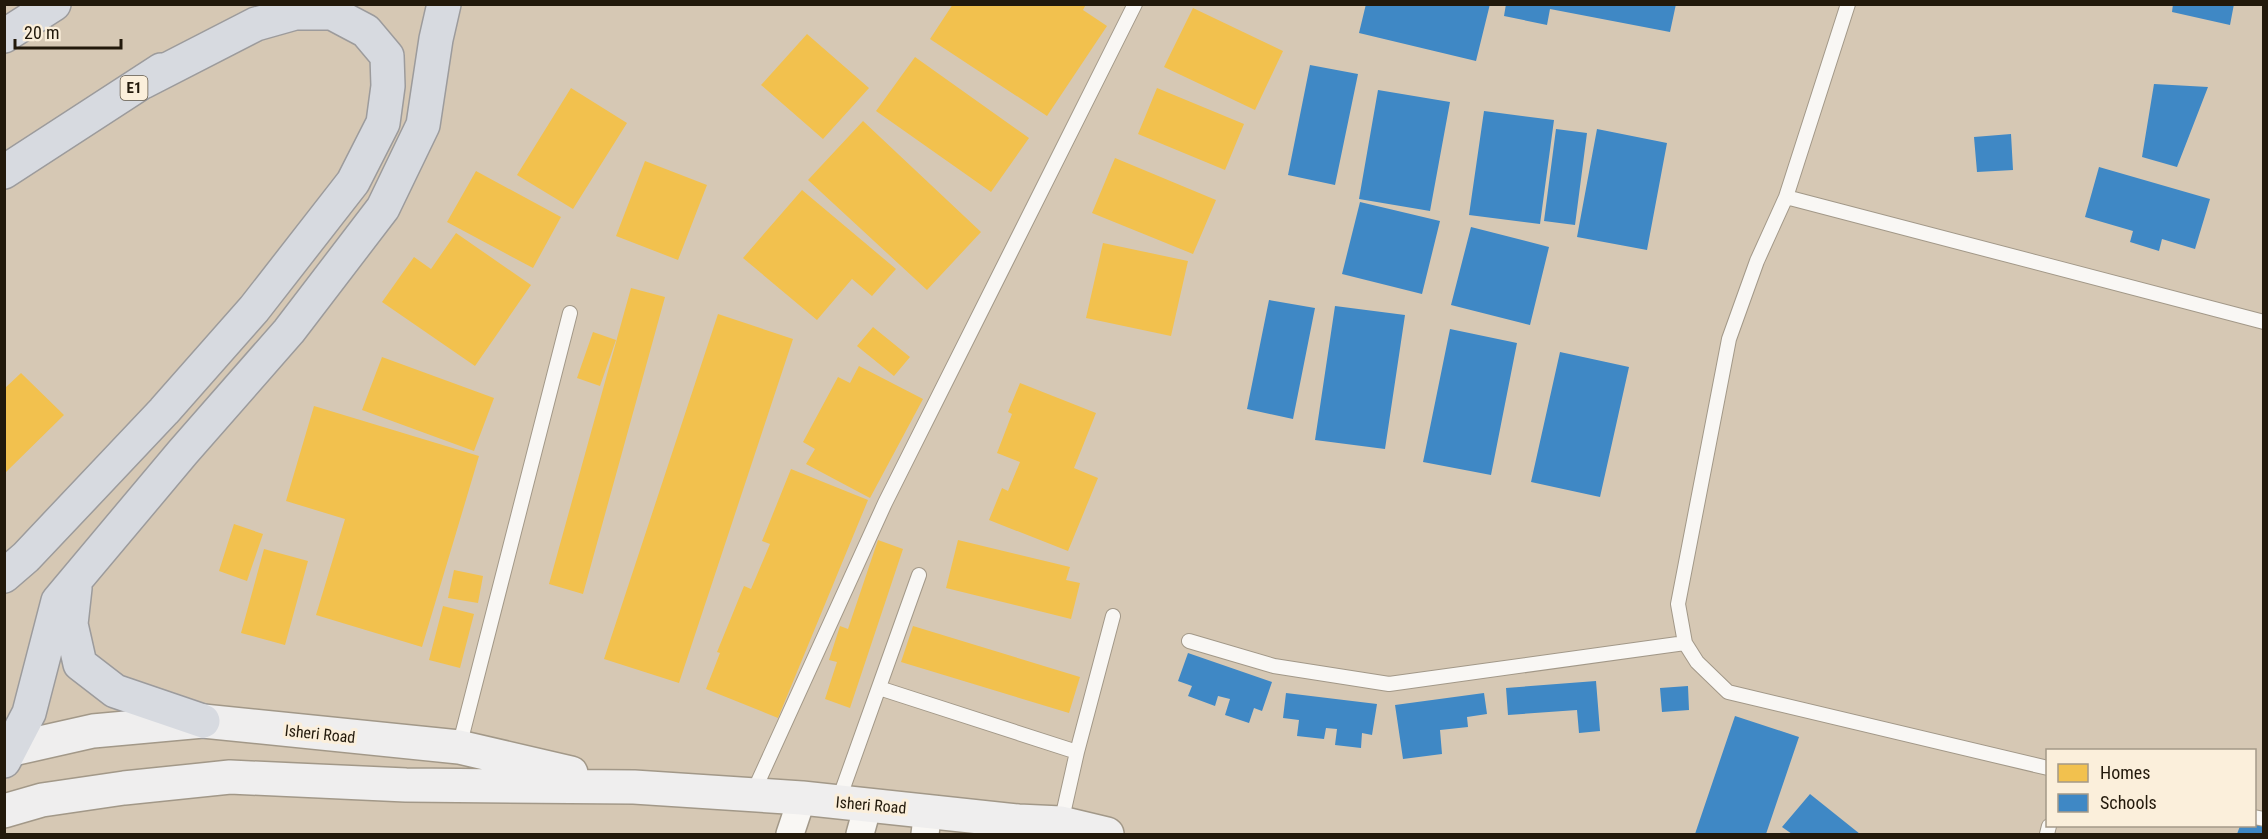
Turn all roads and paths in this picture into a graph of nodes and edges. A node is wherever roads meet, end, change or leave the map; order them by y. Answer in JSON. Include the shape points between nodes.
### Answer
{"nodes":[{"id":1,"x":54,"y":4,"type":"edge"},
{"id":2,"x":264,"y":4,"type":"edge"},
{"id":3,"x":444,"y":4,"type":"edge"},
{"id":4,"x":1134,"y":4,"type":"edge"},
{"id":5,"x":1848,"y":4,"type":"edge"},
{"id":6,"x":4,"y":36,"type":"edge"},
{"id":7,"x":143,"y":82,"type":"junction"},
{"id":8,"x":4,"y":172,"type":"edge"},
{"id":9,"x":1786,"y":197,"type":"junction"},
{"id":10,"x":570,"y":313,"type":"dead end"},
{"id":11,"x":2264,"y":322,"type":"edge"},
{"id":12,"x":920,"y":575,"type":"dead end"},
{"id":13,"x":4,"y":576,"type":"edge"},
{"id":14,"x":75,"y":580,"type":"junction"},
{"id":15,"x":1113,"y":616,"type":"dead end"},
{"id":16,"x":1189,"y":641,"type":"dead end"},
{"id":17,"x":1685,"y":643,"type":"junction"},
{"id":18,"x":879,"y":688,"type":"junction"},
{"id":19,"x":203,"y":721,"type":"junction"},
{"id":20,"x":459,"y":747,"type":"junction"},
{"id":21,"x":1077,"y":752,"type":"junction"},
{"id":22,"x":7,"y":754,"type":"edge"},
{"id":23,"x":2046,"y":768,"type":"edge"},
{"id":24,"x":634,"y":787,"type":"junction"},
{"id":25,"x":752,"y":795,"type":"junction"},
{"id":26,"x":802,"y":798,"type":"junction"},
{"id":27,"x":4,"y":811,"type":"edge"},
{"id":28,"x":855,"y":814,"type":"edge"},
{"id":29,"x":927,"y":822,"type":"edge"},
{"id":30,"x":1061,"y":823,"type":"junction"},
{"id":31,"x":790,"y":834,"type":"edge"},
{"id":32,"x":1107,"y":834,"type":"edge"}],
"edges":[{"from":1,"to":6,"type":"highway"},
{"from":2,"to":7,"type":"highway","number":"E1"},
{"from":3,"to":14,"type":"highway","via":[[423,125],[383,208],[289,331]]},
{"from":4,"to":25,"type":"lane","via":[[885,503]]},
{"from":5,"to":9,"type":"lane"},
{"from":7,"to":8,"type":"highway","number":"E1"},
{"from":7,"to":13,"type":"highway","via":[[256,24],[295,14],[332,13],[366,31],[387,56],[383,123],[353,182],[247,318],[164,411]]},
{"from":9,"to":11,"type":"lane"},
{"from":9,"to":17,"type":"lane","via":[[1757,261],[1729,339],[1678,604]]},
{"from":10,"to":20,"type":"lane"},
{"from":12,"to":18,"type":"lane"},
{"from":14,"to":19,"type":"highway","via":[[71,624],[80,664],[115,691]]},
{"from":14,"to":22,"type":"highway","via":[[58,601],[29,713]]},
{"from":15,"to":21,"type":"lane"},
{"from":16,"to":17,"type":"lane","via":[[1274,666],[1389,684]]},
{"from":17,"to":23,"type":"lane","via":[[1697,662],[1728,692]]},
{"from":18,"to":21,"type":"lane"},
{"from":18,"to":28,"type":"lane"},
{"from":19,"to":20,"type":"street","name":"Isheri Road"},
{"from":19,"to":22,"type":"street","name":"Isheri Road","via":[[93,731]]},
{"from":20,"to":24,"type":"street","name":"Isheri Road"},
{"from":21,"to":30,"type":"lane"},
{"from":24,"to":25,"type":"street","name":"Isheri Road"},
{"from":24,"to":27,"type":"street","name":"Isheri Road","via":[[230,777],[101,791],[42,800]]},
{"from":25,"to":26,"type":"street","name":"Isheri Road"},
{"from":26,"to":28,"type":"street","name":"Isheri Road"},
{"from":26,"to":31,"type":"street"},
{"from":28,"to":29,"type":"street","name":"Isheri Road"},
{"from":29,"to":30,"type":"street","name":"Isheri Road"},
{"from":30,"to":32,"type":"street","name":"Isheri Road"}]}
